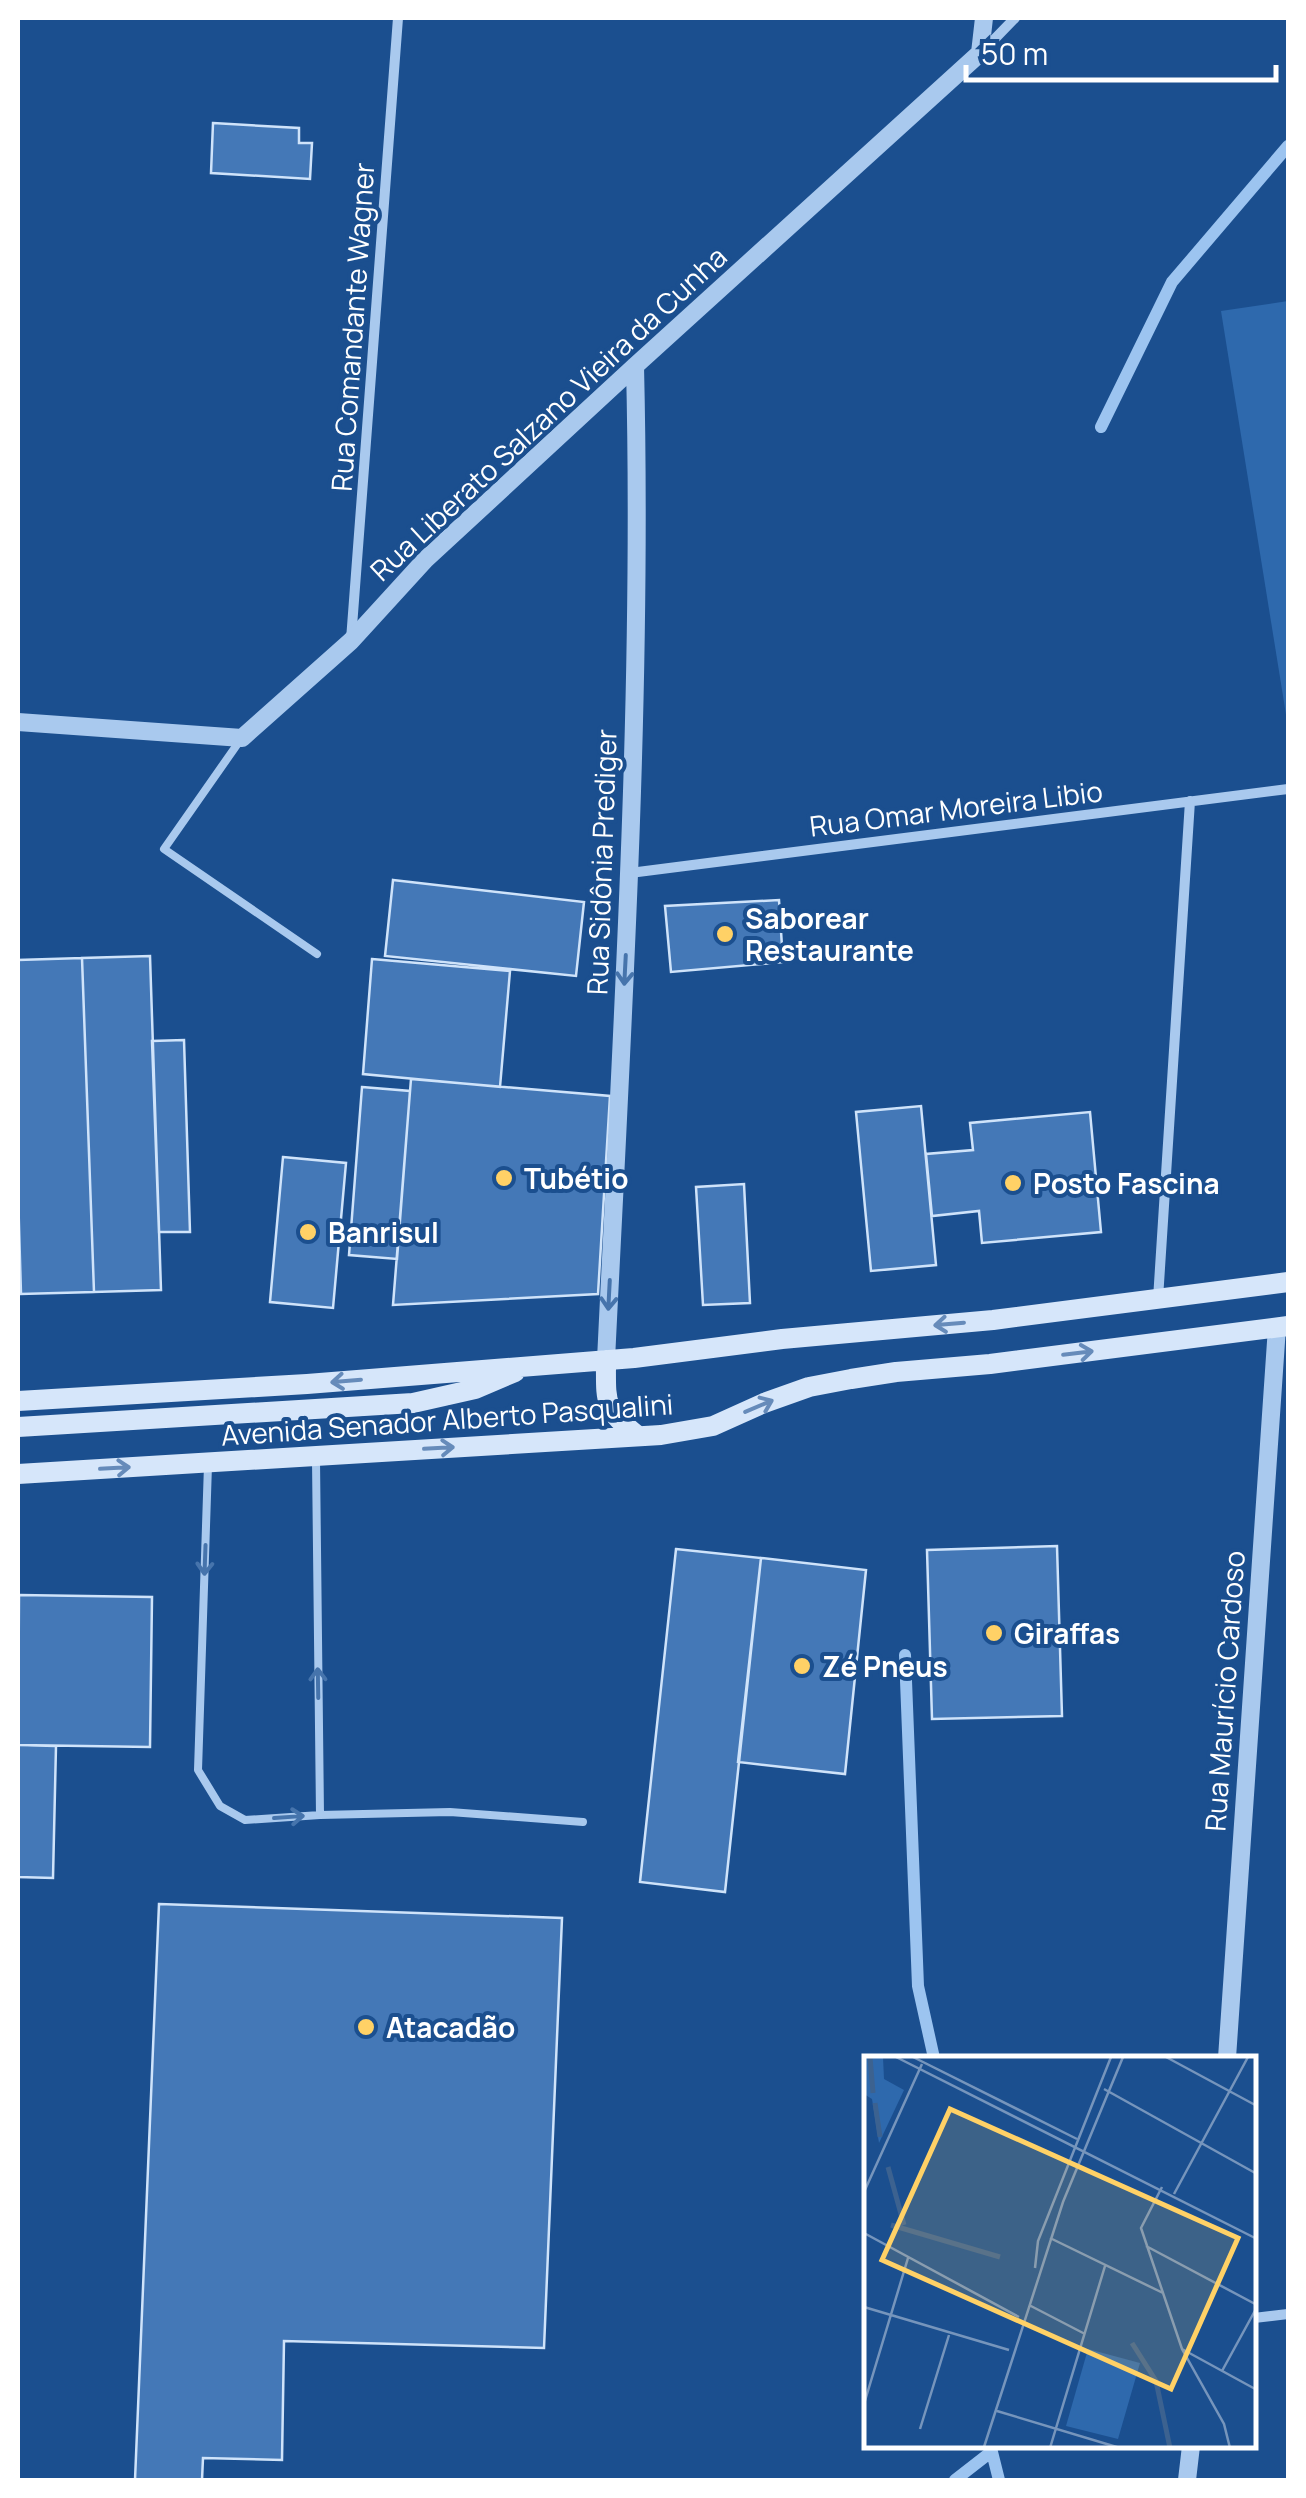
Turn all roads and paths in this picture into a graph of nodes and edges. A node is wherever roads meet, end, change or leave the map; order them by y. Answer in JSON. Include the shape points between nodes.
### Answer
{"nodes":[{"id":1,"x":398,"y":18,"type":"edge"},
{"id":2,"x":984,"y":18,"type":"edge"},
{"id":3,"x":1015,"y":18,"type":"edge"},
{"id":4,"x":980,"y":54,"type":"junction"},
{"id":5,"x":634,"y":366,"type":"junction"},
{"id":6,"x":351,"y":641,"type":"junction"},
{"id":7,"x":18,"y":722,"type":"edge"},
{"id":8,"x":242,"y":738,"type":"junction"},
{"id":9,"x":1288,"y":788,"type":"edge"},
{"id":10,"x":1190,"y":800,"type":"junction"},
{"id":11,"x":630,"y":872,"type":"junction"},
{"id":12,"x":317,"y":954,"type":"dead end"},
{"id":13,"x":1288,"y":1282,"type":"edge"},
{"id":14,"x":1158,"y":1299,"type":"junction"},
{"id":15,"x":1282,"y":1326,"type":"edge"},
{"id":16,"x":606,"y":1360,"type":"junction"},
{"id":17,"x":530,"y":1365,"type":"junction"},
{"id":18,"x":18,"y":1401,"type":"edge"},
{"id":19,"x":18,"y":1427,"type":"edge"},
{"id":20,"x":638,"y":1436,"type":"junction"},
{"id":21,"x":316,"y":1454,"type":"junction"},
{"id":22,"x":208,"y":1463,"type":"junction"},
{"id":23,"x":18,"y":1474,"type":"edge"},
{"id":24,"x":320,"y":1815,"type":"junction"},
{"id":25,"x":584,"y":1822,"type":"dead end"},
{"id":26,"x":1227,"y":2056,"type":"edge"},
{"id":27,"x":1288,"y":2314,"type":"edge"},
{"id":28,"x":1256,"y":2318,"type":"edge"},
{"id":29,"x":1191,"y":2448,"type":"edge"},
{"id":30,"x":1188,"y":2480,"type":"edge"}],
"edges":[{"from":1,"to":6,"type":"street","name":"Rua Comandante Wagner"},
{"from":2,"to":4,"type":"street"},
{"from":3,"to":4,"type":"street","name":"Rua Liberato Salzano Vieira da Cunha"},
{"from":4,"to":5,"type":"street","name":"Rua Liberato Salzano Vieira da Cunha"},
{"from":5,"to":6,"type":"street","name":"Rua Liberato Salzano Vieira da Cunha","via":[[425,560]]},
{"from":5,"to":11,"type":"street","name":"Rua Sidônia Prediger"},
{"from":6,"to":8,"type":"street","name":"Rua Liberato Salzano Vieira da Cunha"},
{"from":7,"to":8,"type":"street"},
{"from":8,"to":12,"type":"lane","via":[[164,849]]},
{"from":9,"to":10,"type":"street","name":"Rua Omar Moreira Libio"},
{"from":10,"to":11,"type":"street","name":"Rua Omar Moreira Libio"},
{"from":10,"to":14,"type":"street"},
{"from":11,"to":16,"type":"street","name":"Rua Sidônia Prediger","one_way":true},
{"from":13,"to":14,"type":"main road","name":"Avenida Senador Alberto Pasqualini"},
{"from":14,"to":16,"type":"main road","name":"Avenida Senador Alberto Pasqualini","one_way":true},
{"from":20,"to":15,"type":"main road","name":"Avenida Senador Alberto Pasqualini","one_way":true,"via":[[713,1426],[808,1387],[851,1378]]},
{"from":15,"to":26,"type":"street","name":"Rua Maurício Cardoso"},
{"from":16,"to":17,"type":"main road","name":"Avenida Senador Alberto Pasqualini"},
{"from":16,"to":20,"type":"main road","via":[[606,1401]]},
{"from":17,"to":18,"type":"main road","name":"Avenida Senador Alberto Pasqualini","one_way":true},
{"from":17,"to":19,"type":"main road","via":[[475,1389],[413,1403]]},
{"from":21,"to":20,"type":"main road","name":"Avenida Senador Alberto Pasqualini","one_way":true},
{"from":21,"to":22,"type":"main road","name":"Avenida Senador Alberto Pasqualini"},
{"from":24,"to":21,"type":"lane","one_way":true},
{"from":23,"to":22,"type":"main road","name":"Avenida Senador Alberto Pasqualini","one_way":true},
{"from":22,"to":24,"type":"lane","one_way":true,"via":[[198,1770],[220,1806],[245,1820]]},
{"from":24,"to":25,"type":"lane","via":[[450,1812]]},
{"from":27,"to":28,"type":"street"},
{"from":29,"to":30,"type":"street"}]}
